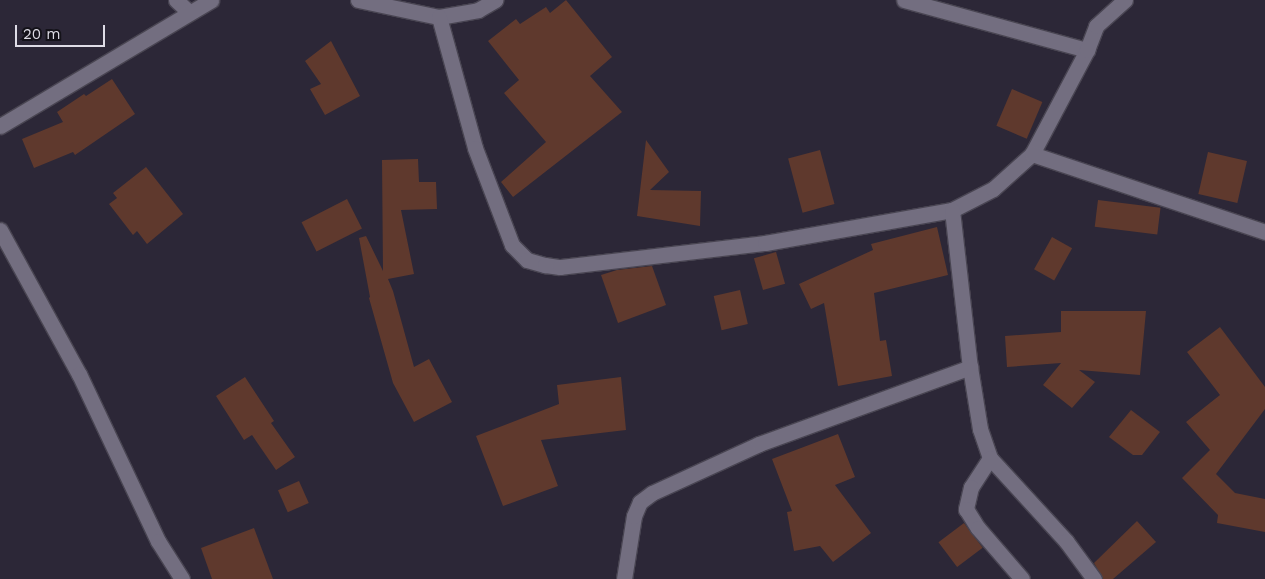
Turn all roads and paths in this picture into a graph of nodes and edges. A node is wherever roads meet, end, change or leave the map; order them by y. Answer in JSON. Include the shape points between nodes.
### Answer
{"nodes":[{"id":1,"x":176,"y":0,"type":"edge"},
{"id":2,"x":211,"y":0,"type":"edge"},
{"id":3,"x":358,"y":0,"type":"edge"},
{"id":4,"x":494,"y":0,"type":"edge"},
{"id":5,"x":904,"y":0,"type":"edge"},
{"id":6,"x":1125,"y":0,"type":"edge"},
{"id":7,"x":189,"y":12,"type":"junction"},
{"id":8,"x":439,"y":17,"type":"junction"},
{"id":9,"x":1087,"y":50,"type":"junction"},
{"id":10,"x":0,"y":126,"type":"edge"},
{"id":11,"x":1032,"y":154,"type":"junction"},
{"id":12,"x":952,"y":210,"type":"junction"},
{"id":13,"x":0,"y":230,"type":"edge"},
{"id":14,"x":1265,"y":232,"type":"edge"},
{"id":15,"x":970,"y":368,"type":"junction"},
{"id":16,"x":990,"y":458,"type":"junction"},
{"id":17,"x":182,"y":579,"type":"edge"},
{"id":18,"x":624,"y":579,"type":"edge"},
{"id":19,"x":1022,"y":579,"type":"edge"},
{"id":20,"x":1094,"y":579,"type":"edge"}],
"edges":[{"from":1,"to":7,"type":"street"},
{"from":2,"to":7,"type":"street"},
{"from":3,"to":8,"type":"street"},
{"from":4,"to":8,"type":"street","via":[[478,10]]},
{"from":5,"to":9,"type":"street"},
{"from":6,"to":9,"type":"street","via":[[1096,26]]},
{"from":7,"to":10,"type":"street"},
{"from":8,"to":12,"type":"street","via":[[475,148],[512,245],[527,260],[560,267],[765,243]]},
{"from":9,"to":11,"type":"street"},
{"from":11,"to":12,"type":"street","via":[[993,189]]},
{"from":11,"to":14,"type":"street"},
{"from":12,"to":15,"type":"street"},
{"from":13,"to":17,"type":"street","via":[[80,374],[158,541]]},
{"from":15,"to":16,"type":"street","via":[[980,429]]},
{"from":15,"to":18,"type":"street","via":[[759,444],[652,492],[640,502],[634,516]]},
{"from":16,"to":19,"type":"street","via":[[971,487],[966,509]]},
{"from":16,"to":20,"type":"street","via":[[1066,541]]}]}
